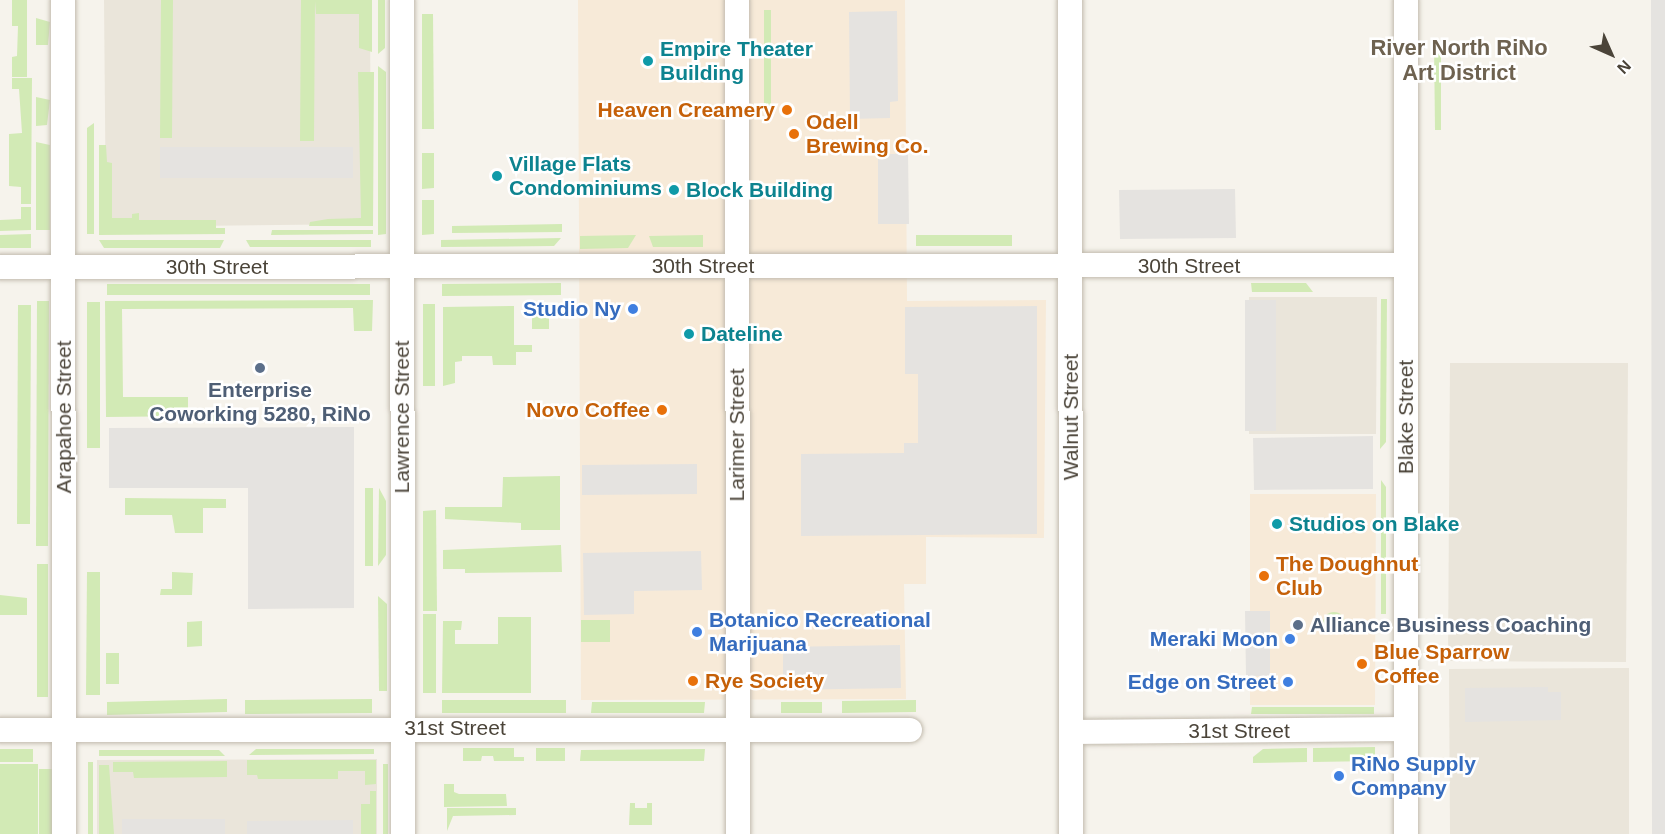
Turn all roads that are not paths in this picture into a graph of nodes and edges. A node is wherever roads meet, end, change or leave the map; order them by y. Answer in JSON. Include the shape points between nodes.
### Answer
{"nodes":[{"id":1,"x":63,"y":0,"type":"edge"},
{"id":2,"x":402,"y":0,"type":"edge"},
{"id":3,"x":737,"y":0,"type":"edge"},
{"id":4,"x":1070,"y":0,"type":"edge"},
{"id":5,"x":1406,"y":0,"type":"edge"},
{"id":6,"x":1406,"y":265,"type":"junction"},
{"id":7,"x":737,"y":266,"type":"junction"},
{"id":8,"x":1071,"y":266,"type":"junction"},
{"id":9,"x":0,"y":267,"type":"edge"},
{"id":10,"x":63,"y":267,"type":"junction"},
{"id":11,"x":402,"y":267,"type":"junction"},
{"id":12,"x":403,"y":728,"type":"junction"},
{"id":13,"x":738,"y":729,"type":"junction"},
{"id":14,"x":1406,"y":729,"type":"junction"},
{"id":15,"x":0,"y":730,"type":"edge"},
{"id":16,"x":64,"y":730,"type":"junction"},
{"id":17,"x":910,"y":730,"type":"dead end"},
{"id":18,"x":1071,"y":732,"type":"junction"},
{"id":19,"x":64,"y":834,"type":"edge"},
{"id":20,"x":403,"y":834,"type":"edge"},
{"id":21,"x":738,"y":834,"type":"edge"},
{"id":22,"x":1071,"y":834,"type":"edge"},
{"id":23,"x":1406,"y":834,"type":"edge"}],
"edges":[{"from":1,"to":10,"type":"street","name":"Arapahoe Street"},
{"from":2,"to":11,"type":"street","name":"Lawrence Street"},
{"from":3,"to":7,"type":"street","name":"Larimer Street"},
{"from":4,"to":8,"type":"street","name":"Walnut Street"},
{"from":5,"to":6,"type":"street","name":"Blake Street"},
{"from":6,"to":8,"type":"street","name":"30th Street"},
{"from":6,"to":14,"type":"street","name":"Blake Street"},
{"from":7,"to":8,"type":"street","name":"30th Street"},
{"from":7,"to":11,"type":"street","name":"30th Street"},
{"from":7,"to":13,"type":"street","name":"Larimer Street"},
{"from":8,"to":18,"type":"street","name":"Walnut Street"},
{"from":9,"to":10,"type":"street","name":"30th Street"},
{"from":10,"to":11,"type":"street","name":"30th Street"},
{"from":10,"to":16,"type":"street","name":"Arapahoe Street"},
{"from":11,"to":12,"type":"street","name":"Lawrence Street"},
{"from":12,"to":13,"type":"street","name":"31st Street"},
{"from":12,"to":16,"type":"street","name":"31st Street"},
{"from":12,"to":20,"type":"street","name":"Lawrence Street"},
{"from":13,"to":17,"type":"street","name":"31st Street"},
{"from":13,"to":21,"type":"street","name":"Larimer Street"},
{"from":14,"to":18,"type":"street","name":"31st Street"},
{"from":14,"to":23,"type":"street","name":"Blake Street"},
{"from":15,"to":16,"type":"street","name":"31st Street"},
{"from":16,"to":19,"type":"street","name":"Arapahoe Street"},
{"from":18,"to":22,"type":"street","name":"Walnut Street"}]}
